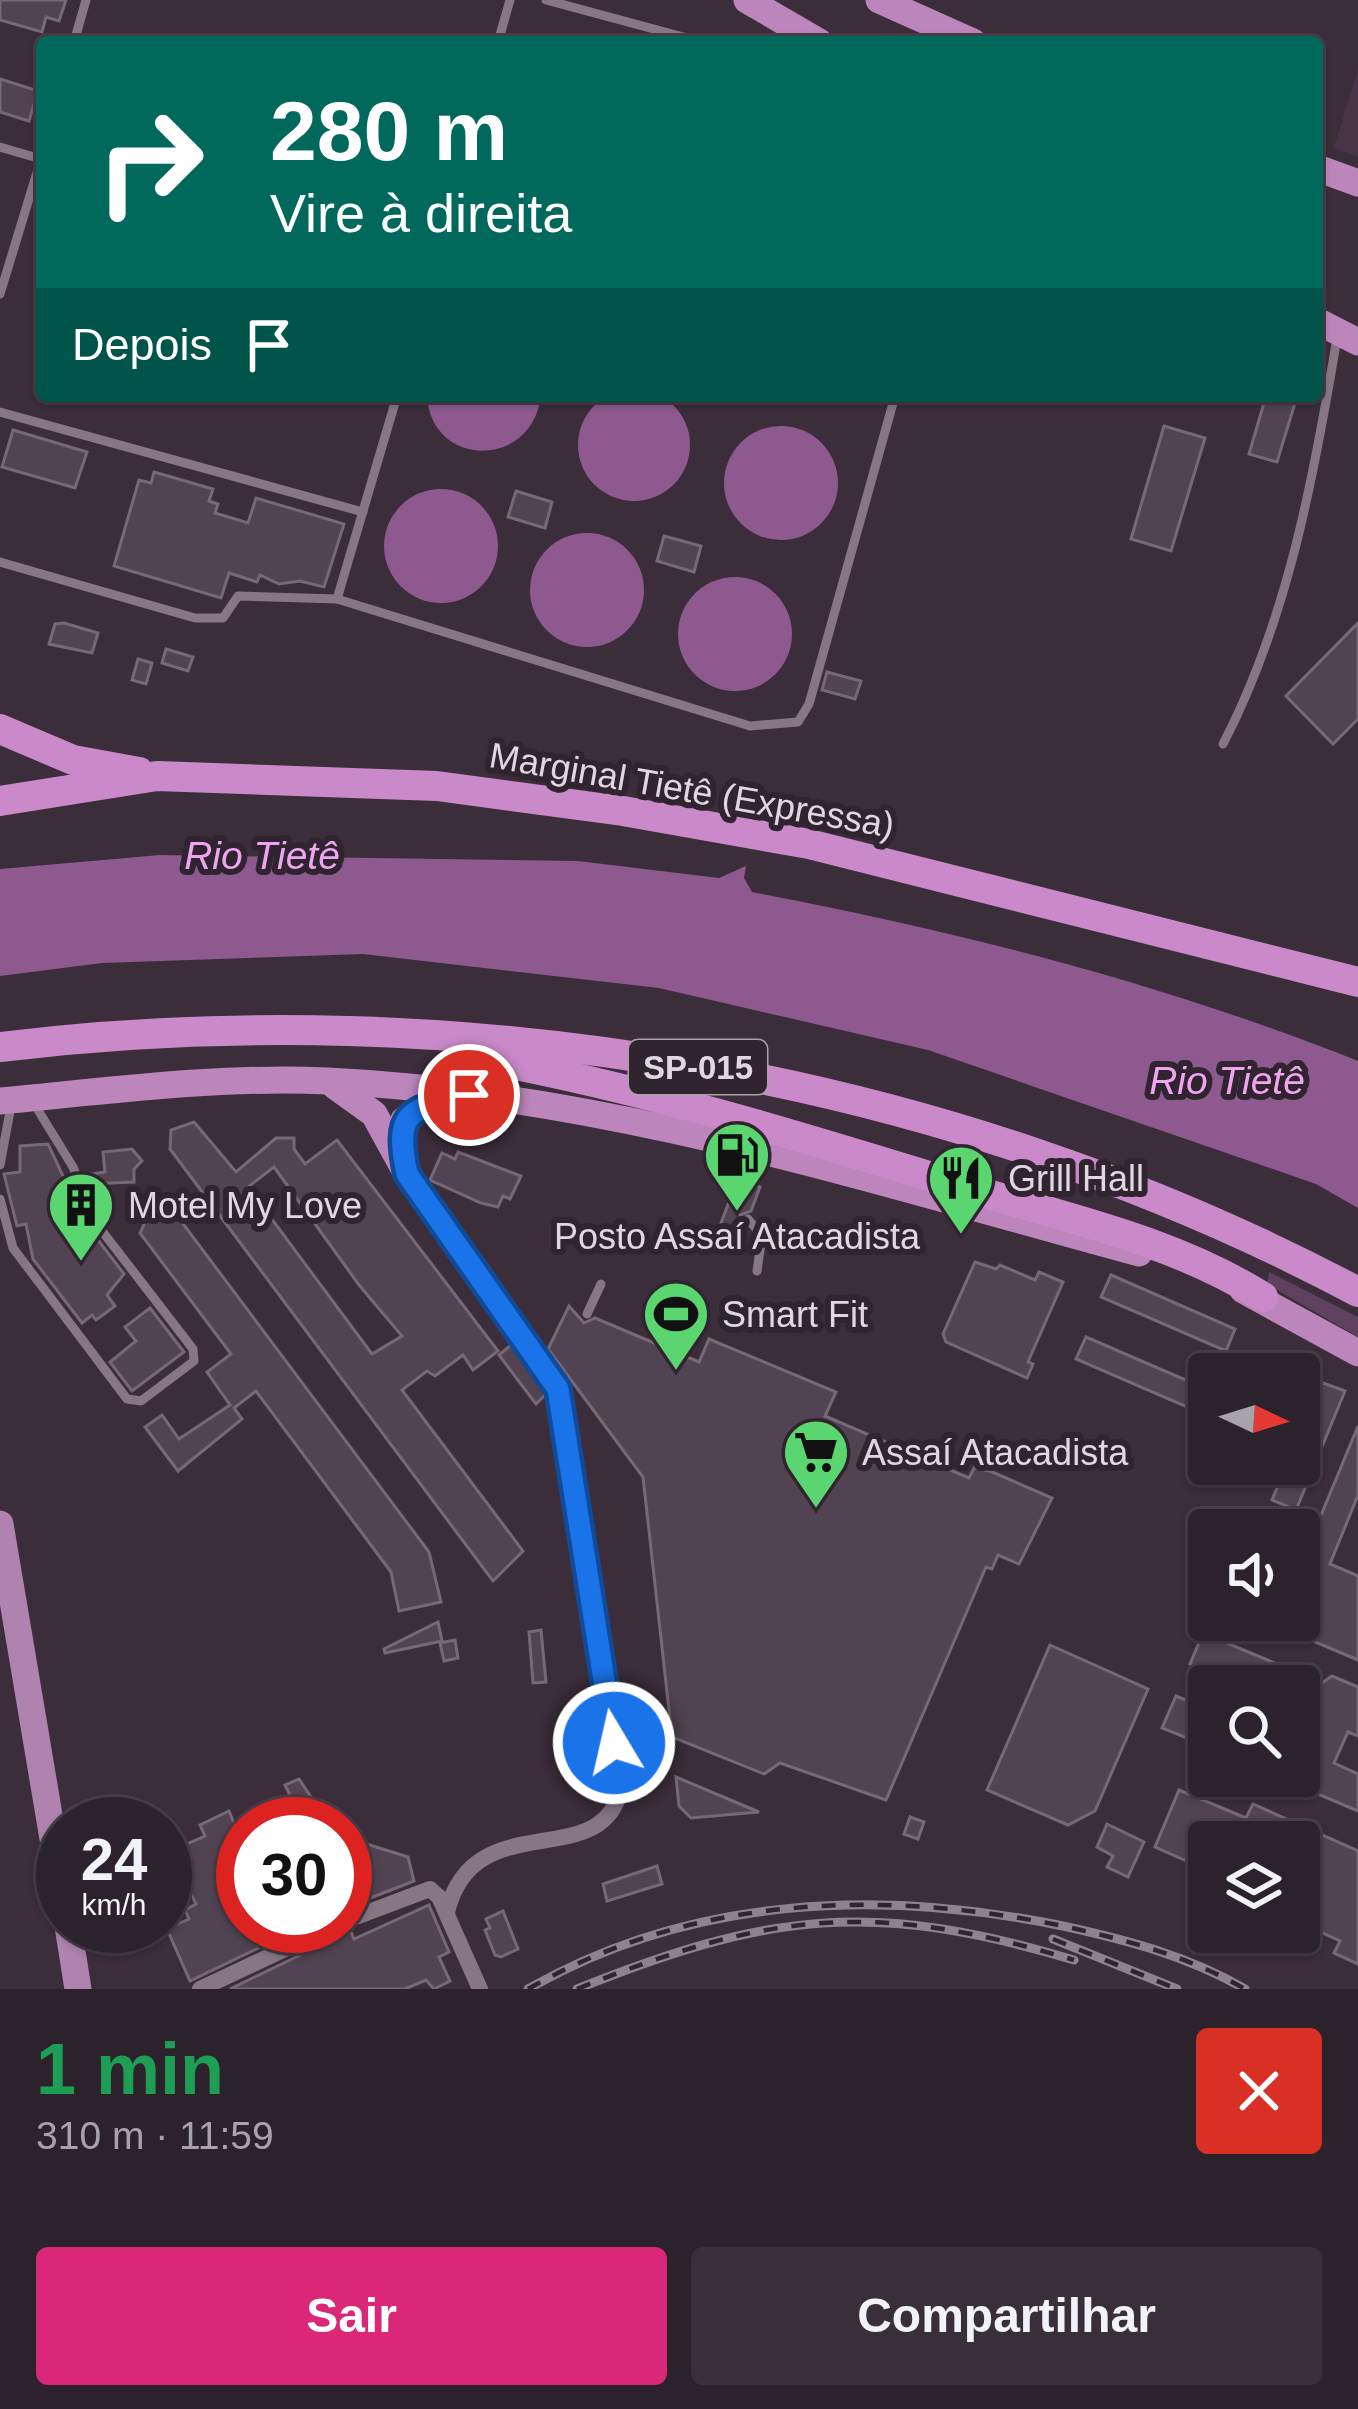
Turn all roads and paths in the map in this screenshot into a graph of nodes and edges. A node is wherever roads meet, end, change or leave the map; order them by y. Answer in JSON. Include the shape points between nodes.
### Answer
{"nodes":[{"id":1,"x":86,"y":0,"type":"edge"},
{"id":2,"x":510,"y":0,"type":"edge"},
{"id":3,"x":546,"y":0,"type":"edge"},
{"id":4,"x":747,"y":0,"type":"edge"},
{"id":5,"x":886,"y":2,"type":"edge"},
{"id":6,"x":76,"y":36,"type":"edge"},
{"id":7,"x":500,"y":36,"type":"edge"},
{"id":8,"x":680,"y":36,"type":"edge"},
{"id":9,"x":809,"y":36,"type":"edge"},
{"id":10,"x":960,"y":36,"type":"edge"},
{"id":11,"x":0,"y":147,"type":"edge"},
{"id":12,"x":36,"y":156,"type":"edge"},
{"id":13,"x":1323,"y":170,"type":"edge"},
{"id":14,"x":36,"y":177,"type":"edge"},
{"id":15,"x":1358,"y":183,"type":"edge"},
{"id":16,"x":0,"y":294,"type":"edge"},
{"id":17,"x":1338,"y":332,"type":"edge"},
{"id":18,"x":395,"y":402,"type":"edge"},
{"id":19,"x":893,"y":402,"type":"edge"},
{"id":20,"x":0,"y":412,"type":"edge"},
{"id":21,"x":363,"y":512,"type":"junction"},
{"id":22,"x":0,"y":562,"type":"edge"},
{"id":23,"x":337,"y":599,"type":"junction"},
{"id":24,"x":0,"y":729,"type":"edge"},
{"id":25,"x":1223,"y":744,"type":"dead end"},
{"id":26,"x":157,"y":776,"type":"junction"},
{"id":27,"x":0,"y":801,"type":"edge"},
{"id":28,"x":1353,"y":979,"type":"edge"},
{"id":29,"x":320,"y":1030,"type":"junction"},
{"id":30,"x":0,"y":1047,"type":"edge"},
{"id":31,"x":326,"y":1081,"type":"junction"},
{"id":32,"x":469,"y":1095,"type":"junction"},
{"id":33,"x":14,"y":1100,"type":"edge"},
{"id":34,"x":0,"y":1165,"type":"edge"},
{"id":35,"x":407,"y":1174,"type":"junction"},
{"id":36,"x":0,"y":1199,"type":"edge"},
{"id":37,"x":748,"y":1219,"type":"dead end"},
{"id":38,"x":757,"y":1271,"type":"dead end"},
{"id":39,"x":601,"y":1284,"type":"dead end"},
{"id":40,"x":1358,"y":1292,"type":"edge"},
{"id":41,"x":1263,"y":1297,"type":"junction"},
{"id":42,"x":587,"y":1314,"type":"dead end"},
{"id":43,"x":1358,"y":1353,"type":"edge"},
{"id":44,"x":0,"y":1524,"type":"edge"},
{"id":45,"x":46,"y":1797,"type":"edge"},
{"id":46,"x":372,"y":1910,"type":"edge"},
{"id":47,"x":447,"y":1912,"type":"junction"},
{"id":48,"x":72,"y":1953,"type":"edge"},
{"id":49,"x":277,"y":1953,"type":"edge"},
{"id":50,"x":478,"y":1984,"type":"edge"},
{"id":51,"x":78,"y":1989,"type":"edge"},
{"id":52,"x":200,"y":1989,"type":"edge"},
{"id":53,"x":455,"y":1989,"type":"edge"}],
"edges":[{"from":1,"to":6,"type":"lane"},
{"from":2,"to":7,"type":"lane"},
{"from":3,"to":8,"type":"lane"},
{"from":4,"to":9,"type":"highway"},
{"from":5,"to":10,"type":"highway"},
{"from":11,"to":12,"type":"lane"},
{"from":13,"to":15,"type":"highway"},
{"from":14,"to":16,"type":"lane"},
{"from":17,"to":25,"type":"lane","via":[[1309,493],[1264,656]]},
{"from":18,"to":21,"type":"lane"},
{"from":19,"to":23,"type":"lane","via":[[798,722],[750,726]]},
{"from":20,"to":21,"type":"lane"},
{"from":21,"to":23,"type":"lane"},
{"from":22,"to":23,"type":"lane","via":[[195,618],[223,618],[238,596]]},
{"from":24,"to":26,"type":"highway","via":[[73,760]]},
{"from":26,"to":27,"type":"highway","name":"Marginal Tietê (Expressa)"},
{"from":26,"to":28,"type":"highway","name":"Marginal Tietê (Expressa)","via":[[437,786],[623,811],[809,844]]},
{"from":29,"to":30,"type":"highway","number":"SP-015"},
{"from":29,"to":40,"type":"highway","number":"SP-015","via":[[557,1046],[750,1075],[1025,1150],[1267,1244]]},
{"from":29,"to":41,"type":"highway","via":[[600,1080],[703,1107],[1159,1246]]},
{"from":31,"to":32,"type":"highway"},
{"from":31,"to":33,"type":"highway"},
{"from":31,"to":35,"type":"highway","via":[[368,1107]]},
{"from":32,"to":35,"type":"highway","via":[[404,1120]]},
{"from":32,"to":41,"type":"highway","via":[[653,1125],[1135,1252]]},
{"from":33,"to":34,"type":"lane"},
{"from":33,"to":36,"type":"lane","via":[[73,1167],[92,1218],[193,1349],[194,1361],[141,1400],[127,1399],[13,1248]]},
{"from":35,"to":47,"type":"street","via":[[558,1374],[621,1787],[617,1807],[588,1831],[484,1856],[465,1870]]},
{"from":37,"to":38,"type":"lane","via":[[762,1236]]},
{"from":39,"to":42,"type":"lane"},
{"from":41,"to":43,"type":"highway"},
{"from":44,"to":45,"type":"main road"},
{"from":46,"to":47,"type":"street","via":[[423,1889],[435,1892]]},
{"from":47,"to":50,"type":"street"},
{"from":48,"to":51,"type":"main road"},
{"from":49,"to":52,"type":"street"},
{"from":50,"to":53,"type":"street"}]}
